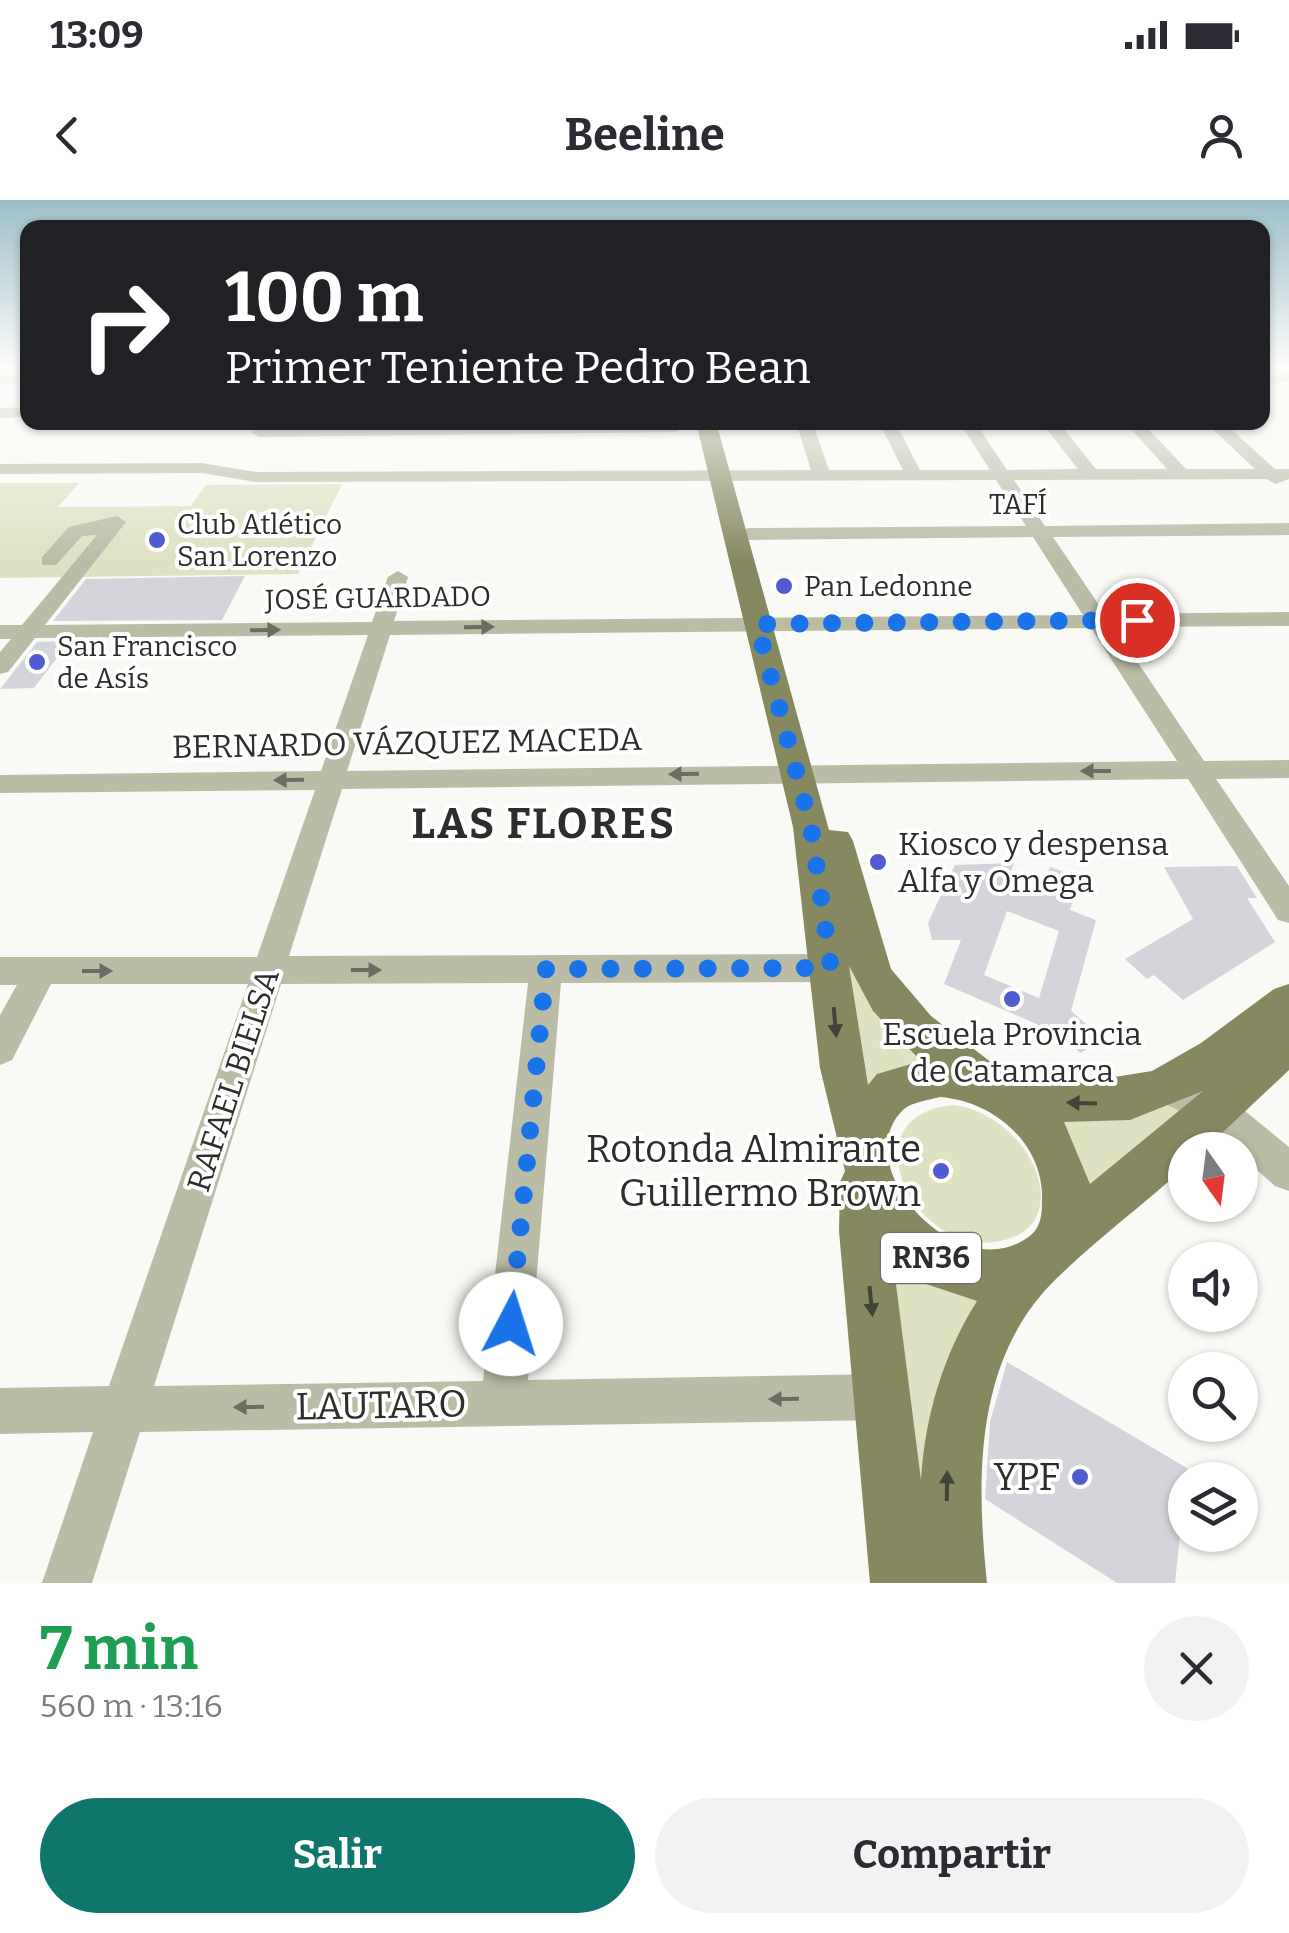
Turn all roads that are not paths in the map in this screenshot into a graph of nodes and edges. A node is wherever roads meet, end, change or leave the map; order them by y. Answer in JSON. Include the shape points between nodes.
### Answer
{"nodes":[{"id":1,"x":648,"y":432,"type":"edge"},
{"id":2,"x":709,"y":432,"type":"edge"},
{"id":3,"x":718,"y":432,"type":"edge"},
{"id":4,"x":807,"y":432,"type":"edge"},
{"id":5,"x":892,"y":432,"type":"edge"},
{"id":6,"x":974,"y":432,"type":"edge"},
{"id":7,"x":1057,"y":432,"type":"edge"},
{"id":8,"x":1142,"y":432,"type":"edge"},
{"id":9,"x":1225,"y":432,"type":"edge"},
{"id":10,"x":250,"y":446,"type":"edge"},
{"id":11,"x":560,"y":446,"type":"edge"},
{"id":12,"x":383,"y":454,"type":"junction"},
{"id":13,"x":0,"y":469,"type":"edge"},
{"id":14,"x":1280,"y":474,"type":"edge"},
{"id":15,"x":914,"y":475,"type":"junction"},
{"id":16,"x":1182,"y":475,"type":"junction"},
{"id":17,"x":725,"y":476,"type":"junction"},
{"id":18,"x":822,"y":476,"type":"junction"},
{"id":19,"x":1004,"y":476,"type":"junction"},
{"id":20,"x":1092,"y":476,"type":"junction"},
{"id":21,"x":1289,"y":490,"type":"edge"},
{"id":22,"x":1289,"y":529,"type":"edge"},
{"id":23,"x":1040,"y":532,"type":"junction"},
{"id":24,"x":748,"y":534,"type":"junction"},
{"id":25,"x":49,"y":561,"type":"dead end"},
{"id":26,"x":398,"y":578,"type":"dead end"},
{"id":27,"x":1289,"y":619,"type":"edge"},
{"id":28,"x":1099,"y":620,"type":"junction"},
{"id":29,"x":765,"y":624,"type":"junction"},
{"id":30,"x":381,"y":628,"type":"junction"},
{"id":31,"x":0,"y":632,"type":"edge"},
{"id":32,"x":28,"y":632,"type":"junction"},
{"id":33,"x":0,"y":667,"type":"edge"},
{"id":34,"x":1194,"y":770,"type":"junction"},
{"id":35,"x":1289,"y":770,"type":"edge"},
{"id":36,"x":806,"y":772,"type":"junction"},
{"id":37,"x":331,"y":780,"type":"junction"},
{"id":38,"x":0,"y":784,"type":"edge"},
{"id":39,"x":1289,"y":911,"type":"edge"},
{"id":40,"x":831,"y":968,"type":"junction"},
{"id":41,"x":546,"y":969,"type":"junction"},
{"id":42,"x":269,"y":970,"type":"junction"},
{"id":43,"x":0,"y":971,"type":"edge"},
{"id":44,"x":41,"y":971,"type":"junction"},
{"id":45,"x":1289,"y":1002,"type":"edge"},
{"id":46,"x":1289,"y":1041,"type":"edge"},
{"id":47,"x":0,"y":1049,"type":"edge"},
{"id":48,"x":1170,"y":1088,"type":"junction"},
{"id":49,"x":996,"y":1091,"type":"junction"},
{"id":50,"x":1216,"y":1110,"type":"junction"},
{"id":51,"x":863,"y":1158,"type":"junction"},
{"id":52,"x":1289,"y":1172,"type":"edge"},
{"id":53,"x":1050,"y":1250,"type":"junction"},
{"id":54,"x":882,"y":1397,"type":"junction"},
{"id":55,"x":503,"y":1403,"type":"junction"},
{"id":56,"x":124,"y":1409,"type":"junction"},
{"id":57,"x":0,"y":1410,"type":"edge"},
{"id":58,"x":67,"y":1583,"type":"edge"},
{"id":59,"x":902,"y":1583,"type":"edge"},
{"id":60,"x":955,"y":1583,"type":"edge"}],
"edges":[{"from":1,"to":11,"type":"street"},
{"from":2,"to":17,"type":"main road","number":"RN36"},
{"from":3,"to":17,"type":"main road","number":"RN36"},
{"from":4,"to":18,"type":"street"},
{"from":5,"to":15,"type":"street"},
{"from":6,"to":19,"type":"street"},
{"from":7,"to":20,"type":"street"},
{"from":8,"to":16,"type":"street"},
{"from":9,"to":14,"type":"street"},
{"from":10,"to":12,"type":"street"},
{"from":10,"to":12,"type":"street","via":[[256,477]]},
{"from":10,"to":13,"type":"street"},
{"from":11,"to":12,"type":"street"},
{"from":11,"to":12,"type":"street"},
{"from":11,"to":17,"type":"street"},
{"from":14,"to":16,"type":"street"},
{"from":14,"to":21,"type":"street"},
{"from":15,"to":18,"type":"street"},
{"from":15,"to":19,"type":"street"},
{"from":16,"to":20,"type":"street"},
{"from":17,"to":18,"type":"street"},
{"from":17,"to":24,"type":"main road","number":"RN36"},
{"from":17,"to":29,"type":"main road","number":"RN36"},
{"from":19,"to":20,"type":"street"},
{"from":19,"to":23,"type":"street"},
{"from":22,"to":23,"type":"street","name":"TAFÍ"},
{"from":23,"to":24,"type":"street","name":"TAFÍ"},
{"from":23,"to":28,"type":"street"},
{"from":24,"to":29,"type":"main road","number":"RN36"},
{"from":25,"to":32,"type":"street","via":[[76,531],[115,524]]},
{"from":26,"to":30,"type":"street","name":"RAFAEL BIELSA"},
{"from":27,"to":28,"type":"street","name":"JOSÉ GUARDADO"},
{"from":28,"to":29,"type":"street","name":"JOSÉ GUARDADO"},
{"from":28,"to":34,"type":"street"},
{"from":30,"to":29,"type":"street","name":"JOSÉ GUARDADO","one_way":true},
{"from":29,"to":36,"type":"main road","number":"RN36"},
{"from":32,"to":30,"type":"street","name":"JOSÉ GUARDADO","one_way":true},
{"from":30,"to":37,"type":"street","name":"RAFAEL BIELSA"},
{"from":31,"to":32,"type":"street","name":"JOSÉ GUARDADO"},
{"from":32,"to":33,"type":"street"},
{"from":34,"to":35,"type":"street","name":"BERNARDO VÁZQUEZ MACEDA"},
{"from":34,"to":36,"type":"street","name":"BERNARDO VÁZQUEZ MACEDA","one_way":true},
{"from":34,"to":39,"type":"street"},
{"from":36,"to":37,"type":"street","name":"BERNARDO VÁZQUEZ MACEDA","one_way":true},
{"from":36,"to":40,"type":"main road","number":"RN36"},
{"from":36,"to":49,"type":"main road","number":"RN36","via":[[881,990],[910,1026]]},
{"from":37,"to":38,"type":"street","name":"BERNARDO VÁZQUEZ MACEDA","one_way":true},
{"from":37,"to":42,"type":"street","name":"RAFAEL BIELSA"},
{"from":40,"to":41,"type":"street"},
{"from":40,"to":51,"type":"main road","number":"RN36","one_way":true,"via":[[839,1067]]},
{"from":42,"to":41,"type":"street","one_way":true},
{"from":41,"to":55,"type":"street"},
{"from":44,"to":42,"type":"street","one_way":true},
{"from":42,"to":56,"type":"street","name":"RAFAEL BIELSA"},
{"from":43,"to":44,"type":"street"},
{"from":44,"to":47,"type":"street"},
{"from":45,"to":48,"type":"main road"},
{"from":46,"to":50,"type":"main road"},
{"from":48,"to":49,"type":"main road","one_way":true,"via":[[1106,1103]]},
{"from":48,"to":50,"type":"street"},
{"from":49,"to":51,"type":"main road","number":"RN36","via":[[949,1077],[896,1089],[872,1114]]},
{"from":49,"to":53,"type":"main road","number":"RN36","via":[[1028,1113],[1058,1155],[1069,1202]]},
{"from":50,"to":52,"type":"street"},
{"from":50,"to":53,"type":"main road"},
{"from":51,"to":53,"type":"main road","number":"RN36","via":[[880,1210],[940,1263],[993,1275]]},
{"from":51,"to":54,"type":"main road","number":"RN36","one_way":true},
{"from":60,"to":53,"type":"main road","number":"RN36","one_way":true,"via":[[948,1468],[956,1418],[984,1336]]},
{"from":54,"to":55,"type":"street","name":"LAUTARO","one_way":true},
{"from":54,"to":59,"type":"main road","number":"RN36"},
{"from":55,"to":56,"type":"street","name":"LAUTARO","one_way":true},
{"from":56,"to":57,"type":"street","name":"LAUTARO"},
{"from":56,"to":58,"type":"street","name":"RAFAEL BIELSA"}]}
